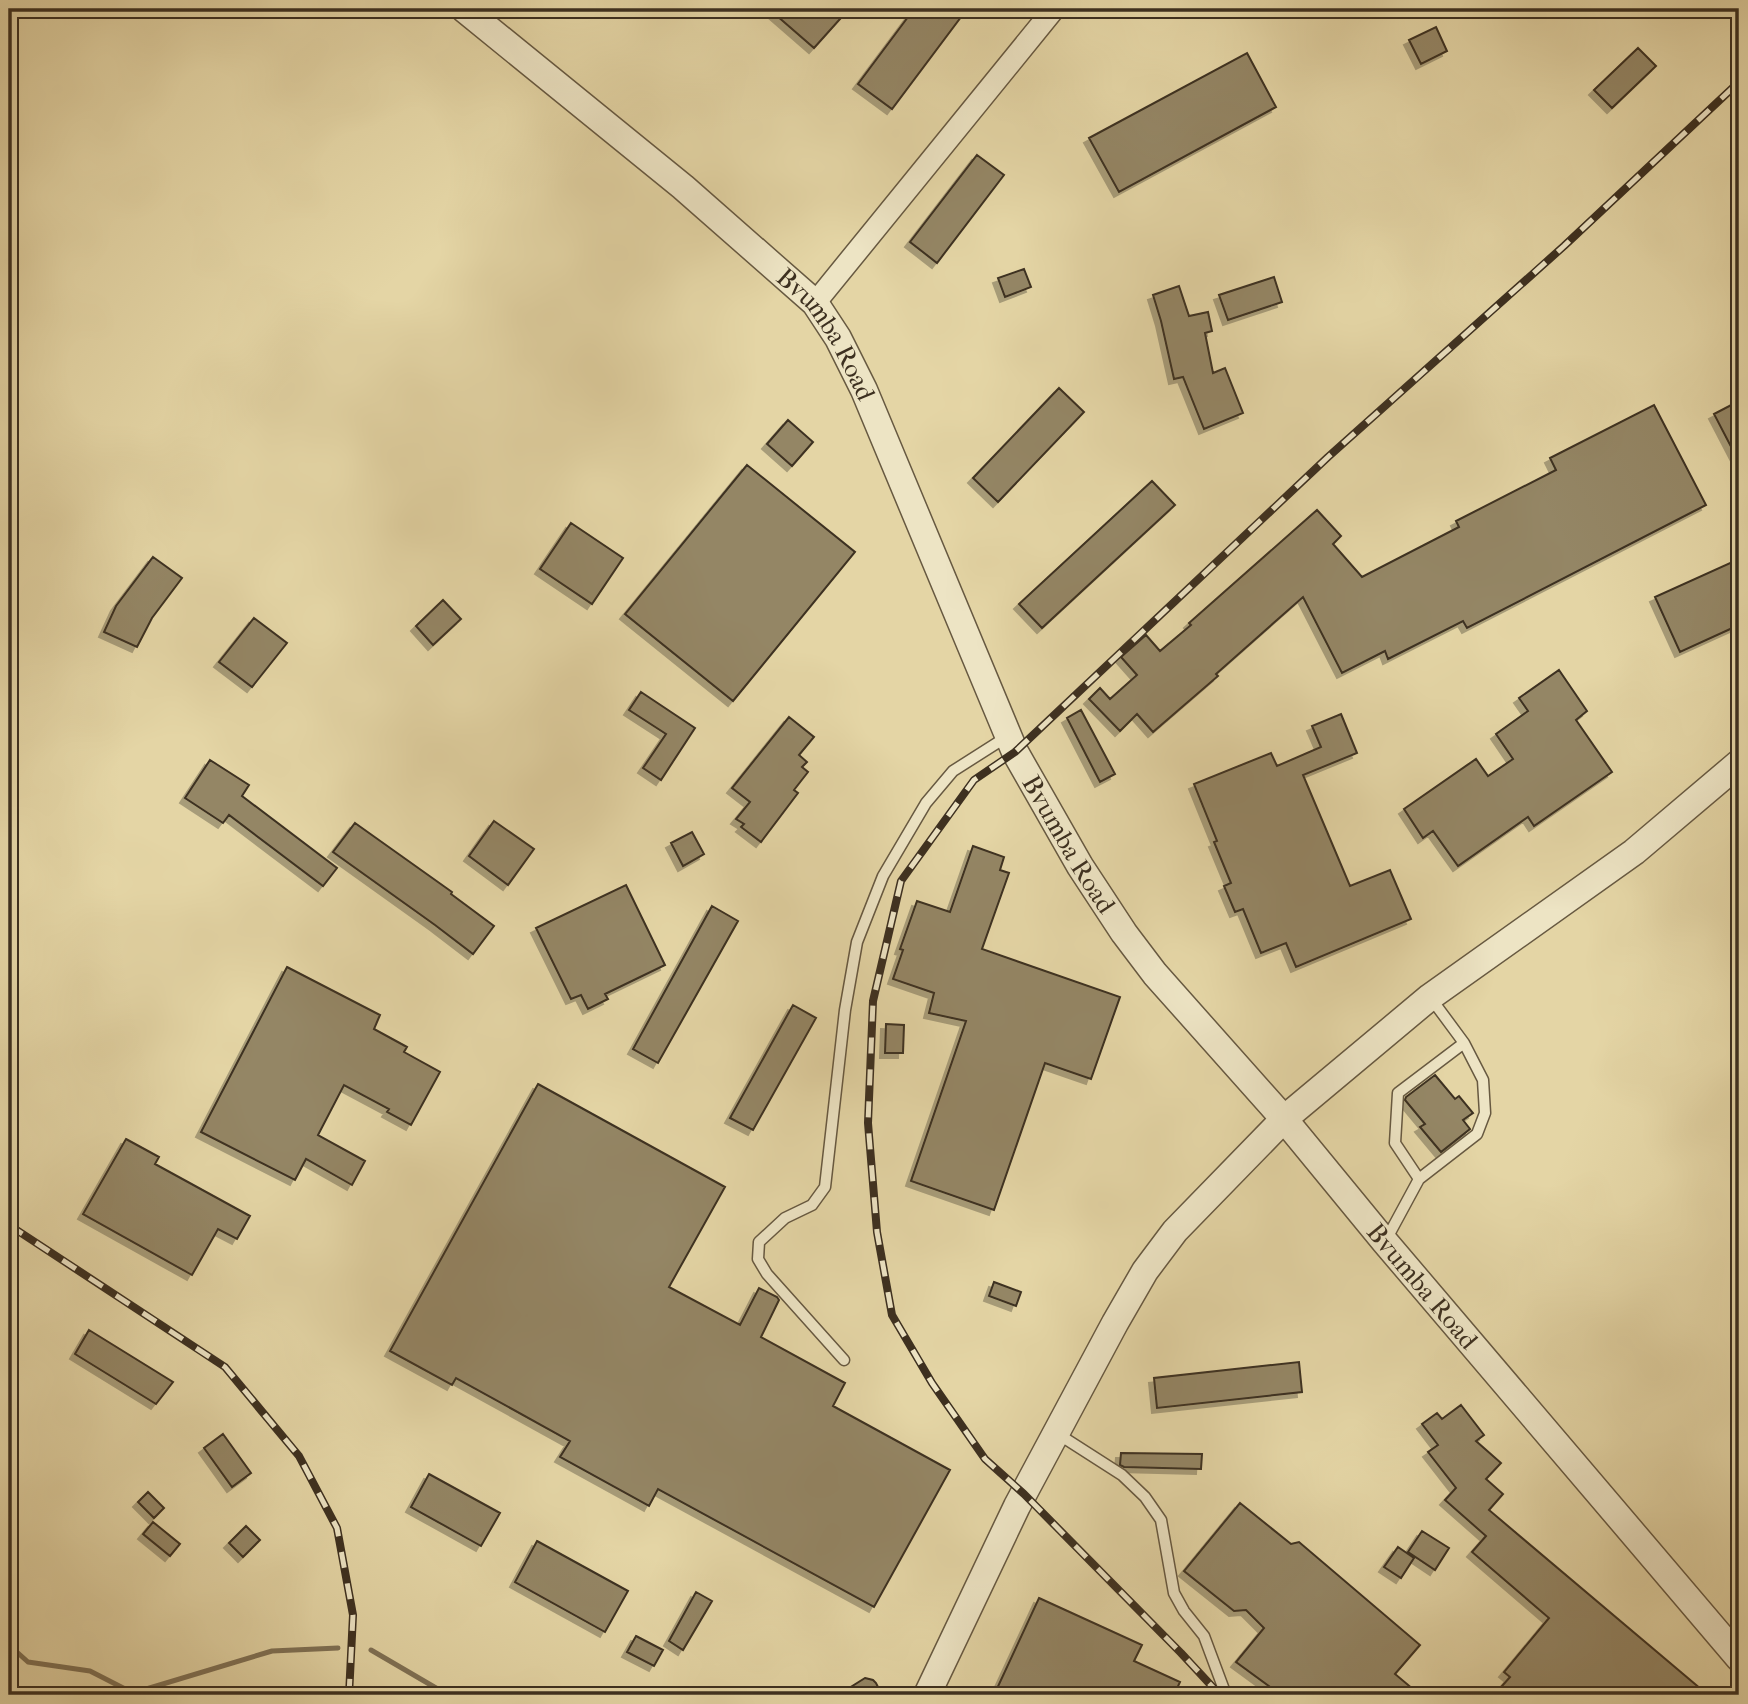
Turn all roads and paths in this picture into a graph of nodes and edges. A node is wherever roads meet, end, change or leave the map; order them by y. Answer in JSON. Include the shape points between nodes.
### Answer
{"nodes":[{"id":1,"x":464,"y":9,"type":"edge"},
{"id":2,"x":1054,"y":9,"type":"edge"},
{"id":3,"x":815,"y":303,"type":"junction"},
{"id":4,"x":1008,"y":736,"type":"junction"},
{"id":5,"x":1739,"y":763,"type":"edge"},
{"id":6,"x":1430,"y":997,"type":"junction"},
{"id":7,"x":1464,"y":1043,"type":"junction"},
{"id":8,"x":1284,"y":1119,"type":"junction"},
{"id":9,"x":1419,"y":1179,"type":"junction"},
{"id":10,"x":1385,"y":1242,"type":"junction"},
{"id":11,"x":844,"y":1360,"type":"dead end"},
{"id":12,"x":1057,"y":1433,"type":"junction"},
{"id":13,"x":1739,"y":1658,"type":"edge"},
{"id":14,"x":927,"y":1695,"type":"edge"},
{"id":15,"x":1226,"y":1695,"type":"edge"}],
"edges":[{"from":1,"to":3,"type":"street","name":"Bvumba Road","via":[[683,187]]},
{"from":2,"to":3,"type":"street"},
{"from":3,"to":4,"type":"street","name":"Bvumba Road","via":[[869,401]]},
{"from":4,"to":8,"type":"street","name":"Bvumba Road","via":[[1080,866],[1124,933]]},
{"from":4,"to":11,"type":"lane","via":[[953,771],[926,803],[883,876],[857,942],[825,1187],[811,1205],[785,1218],[759,1242],[758,1259],[767,1274]]},
{"from":5,"to":6,"type":"street","via":[[1634,852]]},
{"from":6,"to":7,"type":"lane"},
{"from":6,"to":8,"type":"street"},
{"from":7,"to":9,"type":"lane","via":[[1483,1080],[1485,1113],[1477,1135]]},
{"from":7,"to":9,"type":"lane","via":[[1398,1093],[1395,1143]]},
{"from":8,"to":10,"type":"street","name":"Bvumba Road"},
{"from":8,"to":12,"type":"street","via":[[1175,1231],[1145,1271]]},
{"from":9,"to":10,"type":"lane"},
{"from":10,"to":13,"type":"street","name":"Bvumba Road"},
{"from":12,"to":14,"type":"street"},
{"from":12,"to":15,"type":"lane","via":[[1122,1475],[1161,1520],[1174,1593],[1204,1636]]}]}
